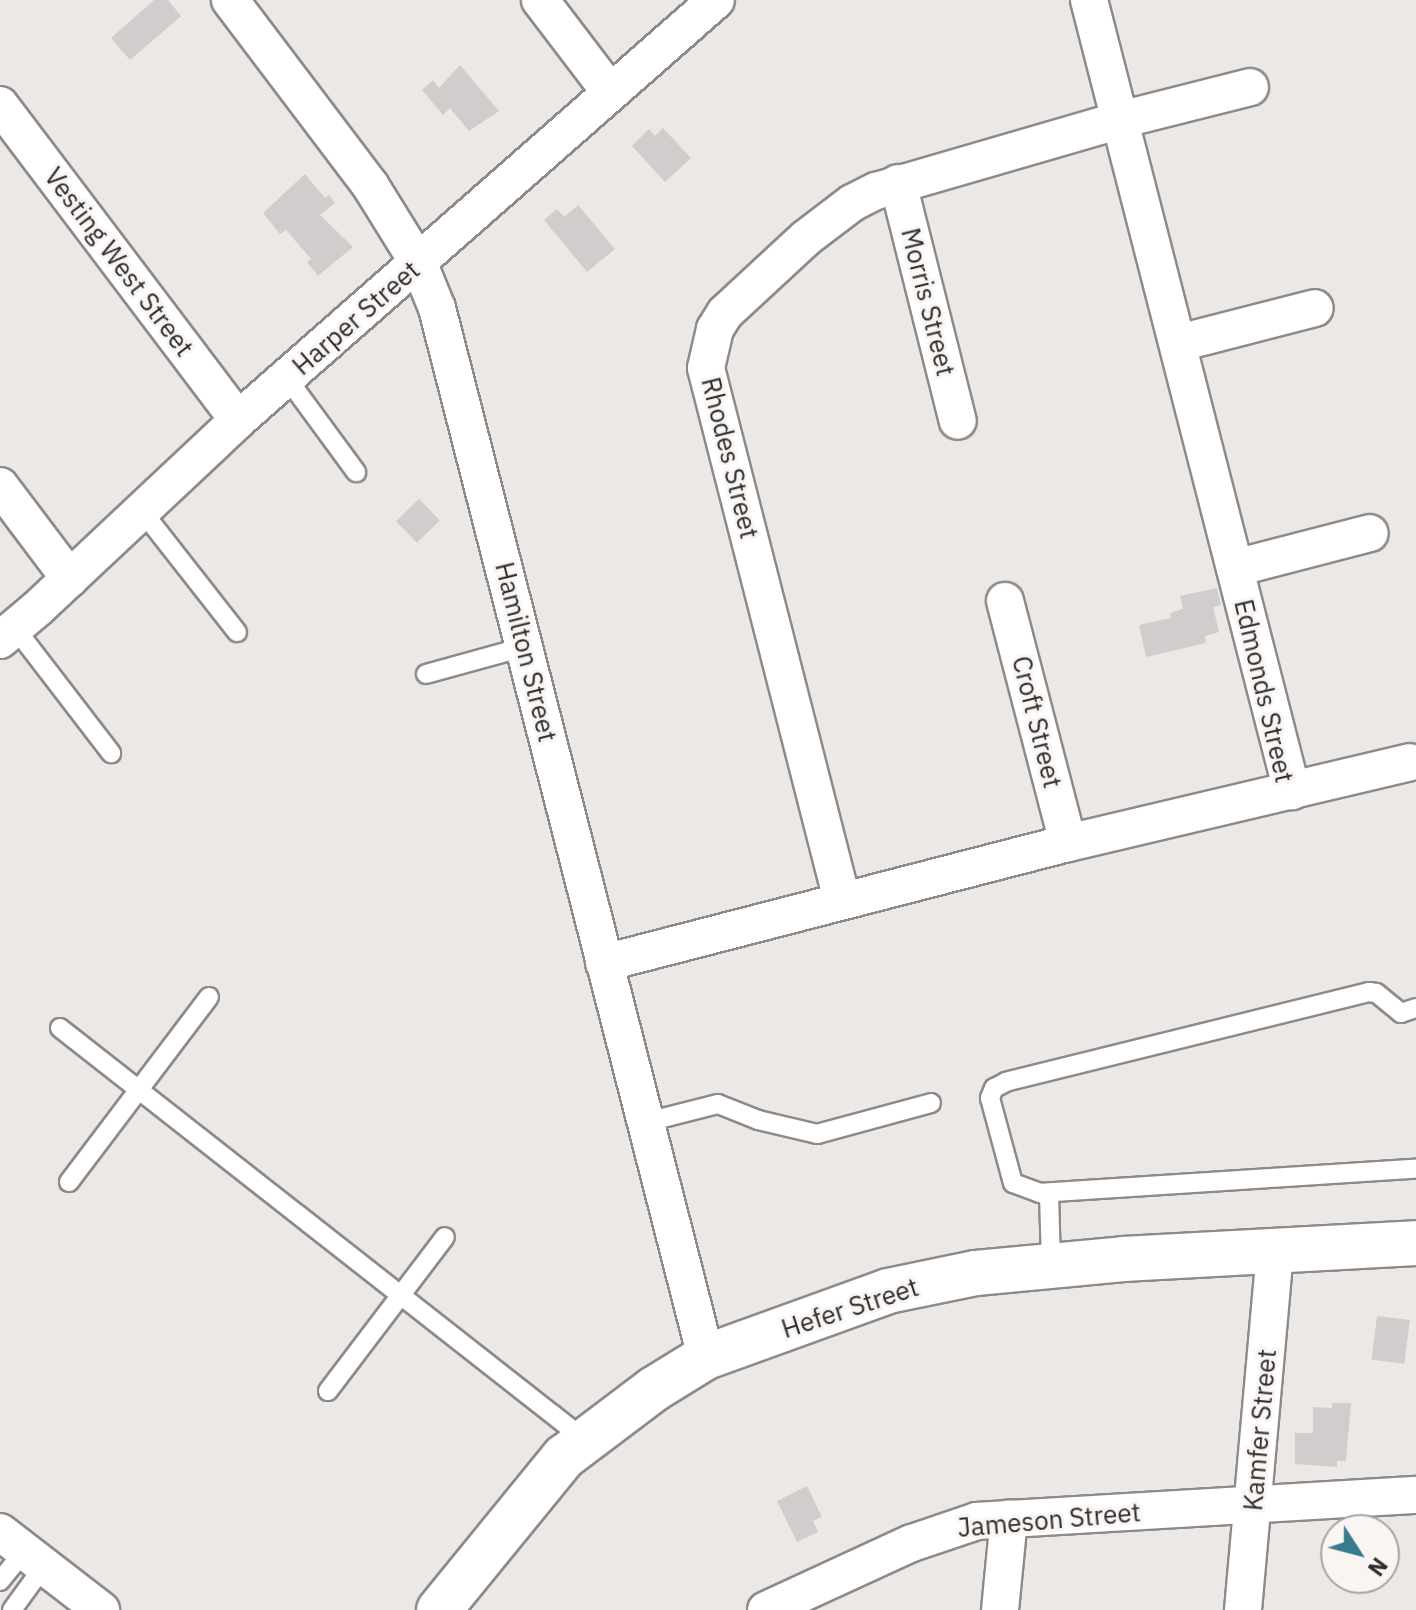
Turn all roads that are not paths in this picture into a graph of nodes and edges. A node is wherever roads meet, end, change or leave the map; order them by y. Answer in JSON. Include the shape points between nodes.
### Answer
{"nodes":[{"id":1,"x":230,"y":0,"type":"edge"},
{"id":2,"x":540,"y":0,"type":"edge"},
{"id":3,"x":716,"y":0,"type":"edge"},
{"id":4,"x":1089,"y":0,"type":"edge"},
{"id":5,"x":1250,"y":87,"type":"dead end"},
{"id":6,"x":610,"y":92,"type":"junction"},
{"id":7,"x":0,"y":105,"type":"edge"},
{"id":8,"x":1120,"y":120,"type":"junction"},
{"id":9,"x":898,"y":183,"type":"junction"},
{"id":10,"x":419,"y":264,"type":"junction"},
{"id":11,"x":1315,"y":308,"type":"dead end"},
{"id":12,"x":1179,"y":343,"type":"junction"},
{"id":13,"x":287,"y":378,"type":"junction"},
{"id":14,"x":238,"y":420,"type":"junction"},
{"id":15,"x":958,"y":421,"type":"dead end"},
{"id":16,"x":356,"y":472,"type":"dead end"},
{"id":17,"x":0,"y":486,"type":"edge"},
{"id":18,"x":142,"y":511,"type":"junction"},
{"id":19,"x":1370,"y":533,"type":"dead end"},
{"id":20,"x":1235,"y":568,"type":"junction"},
{"id":21,"x":70,"y":579,"type":"junction"},
{"id":22,"x":1005,"y":601,"type":"dead end"},
{"id":23,"x":237,"y":632,"type":"dead end"},
{"id":24,"x":7,"y":634,"type":"edge"},
{"id":25,"x":524,"y":647,"type":"junction"},
{"id":26,"x":426,"y":674,"type":"dead end"},
{"id":27,"x":111,"y":753,"type":"dead end"},
{"id":28,"x":1410,"y":762,"type":"dead end"},
{"id":29,"x":1292,"y":791,"type":"junction"},
{"id":30,"x":1068,"y":843,"type":"junction"},
{"id":31,"x":842,"y":900,"type":"junction"},
{"id":32,"x":604,"y":963,"type":"junction"},
{"id":33,"x":209,"y":997,"type":"dead end"},
{"id":34,"x":1416,"y":1008,"type":"edge"},
{"id":35,"x":60,"y":1028,"type":"dead end"},
{"id":36,"x":138,"y":1091,"type":"junction"},
{"id":37,"x":931,"y":1103,"type":"dead end"},
{"id":38,"x":647,"y":1122,"type":"junction"},
{"id":39,"x":1416,"y":1169,"type":"edge"},
{"id":40,"x":69,"y":1182,"type":"dead end"},
{"id":41,"x":1049,"y":1193,"type":"junction"},
{"id":42,"x":445,"y":1237,"type":"dead end"},
{"id":43,"x":1416,"y":1243,"type":"edge"},
{"id":44,"x":1275,"y":1250,"type":"junction"},
{"id":45,"x":1051,"y":1264,"type":"junction"},
{"id":46,"x":401,"y":1293,"type":"junction"},
{"id":47,"x":706,"y":1357,"type":"junction"},
{"id":48,"x":328,"y":1391,"type":"dead end"},
{"id":49,"x":584,"y":1439,"type":"junction"},
{"id":50,"x":1416,"y":1495,"type":"edge"},
{"id":51,"x":1254,"y":1504,"type":"junction"},
{"id":52,"x":1009,"y":1518,"type":"junction"},
{"id":53,"x":23,"y":1550,"type":"edge"},
{"id":54,"x":0,"y":1581,"type":"edge"},
{"id":55,"x":12,"y":1610,"type":"edge"},
{"id":56,"x":101,"y":1610,"type":"edge"},
{"id":57,"x":439,"y":1610,"type":"edge"},
{"id":58,"x":766,"y":1610,"type":"edge"},
{"id":59,"x":1000,"y":1610,"type":"edge"},
{"id":60,"x":1243,"y":1610,"type":"edge"}],
"edges":[{"from":1,"to":10,"type":"street","name":"Hamilton Street","via":[[370,185]]},
{"from":2,"to":6,"type":"street"},
{"from":3,"to":6,"type":"street","name":"Harper Street"},
{"from":4,"to":8,"type":"street","name":"Edmonds Street"},
{"from":5,"to":8,"type":"street","name":"Rhodes Street"},
{"from":6,"to":10,"type":"street","name":"Harper Street"},
{"from":7,"to":14,"type":"street","name":"Vesting West Street"},
{"from":8,"to":9,"type":"street","name":"Rhodes Street"},
{"from":8,"to":12,"type":"street","name":"Edmonds Street"},
{"from":9,"to":15,"type":"street","name":"Morris Street"},
{"from":9,"to":31,"type":"street","name":"Rhodes Street","via":[[852,203],[725,313],[715,329],[706,368]]},
{"from":10,"to":13,"type":"street","name":"Harper Street"},
{"from":10,"to":25,"type":"street","name":"Hamilton Street","via":[[437,308]]},
{"from":11,"to":12,"type":"street"},
{"from":12,"to":20,"type":"street","name":"Edmonds Street"},
{"from":13,"to":14,"type":"street","name":"Harper Street"},
{"from":13,"to":16,"type":"lane"},
{"from":14,"to":18,"type":"street","name":"Harper Street"},
{"from":17,"to":21,"type":"street"},
{"from":18,"to":21,"type":"street","name":"Harper Street"},
{"from":18,"to":23,"type":"lane"},
{"from":19,"to":20,"type":"street"},
{"from":20,"to":29,"type":"street","name":"Edmonds Street"},
{"from":21,"to":24,"type":"street","name":"Harper Street"},
{"from":22,"to":30,"type":"street","name":"Croft Street"},
{"from":24,"to":27,"type":"lane"},
{"from":25,"to":26,"type":"lane"},
{"from":25,"to":32,"type":"street","name":"Hamilton Street"},
{"from":28,"to":29,"type":"street"},
{"from":29,"to":30,"type":"street","name":"Edmonds Street"},
{"from":30,"to":31,"type":"street","name":"Edmonds Street"},
{"from":31,"to":32,"type":"street","name":"Edmonds Street"},
{"from":32,"to":38,"type":"street","name":"Hamilton Street"},
{"from":33,"to":36,"type":"lane"},
{"from":34,"to":41,"type":"lane","via":[[1399,1012],[1369,992],[1001,1083],[990,1098],[1013,1183]]},
{"from":35,"to":36,"type":"lane"},
{"from":36,"to":40,"type":"lane"},
{"from":36,"to":46,"type":"lane"},
{"from":37,"to":38,"type":"lane","via":[[817,1134],[718,1104]]},
{"from":38,"to":47,"type":"street","name":"Hamilton Street"},
{"from":39,"to":41,"type":"lane"},
{"from":41,"to":45,"type":"lane"},
{"from":42,"to":46,"type":"lane"},
{"from":43,"to":44,"type":"street","name":"Hefer Street"},
{"from":44,"to":45,"type":"street","name":"Hefer Street"},
{"from":44,"to":51,"type":"street","name":"Kamfer Street"},
{"from":45,"to":47,"type":"street","name":"Hefer Street","via":[[888,1291]]},
{"from":46,"to":48,"type":"lane"},
{"from":46,"to":49,"type":"lane"},
{"from":47,"to":49,"type":"street","name":"Hefer Street"},
{"from":49,"to":57,"type":"street","name":"Hefer Street","via":[[538,1486]]},
{"from":50,"to":51,"type":"street","name":"Jameson Street"},
{"from":51,"to":52,"type":"street","name":"Jameson Street"},
{"from":51,"to":60,"type":"street","name":"Kamfer Street"},
{"from":52,"to":58,"type":"street","name":"Jameson Street","via":[[952,1527]]},
{"from":52,"to":59,"type":"street"},
{"from":53,"to":54,"type":"lane"},
{"from":53,"to":55,"type":"lane"},
{"from":53,"to":56,"type":"street"}]}
